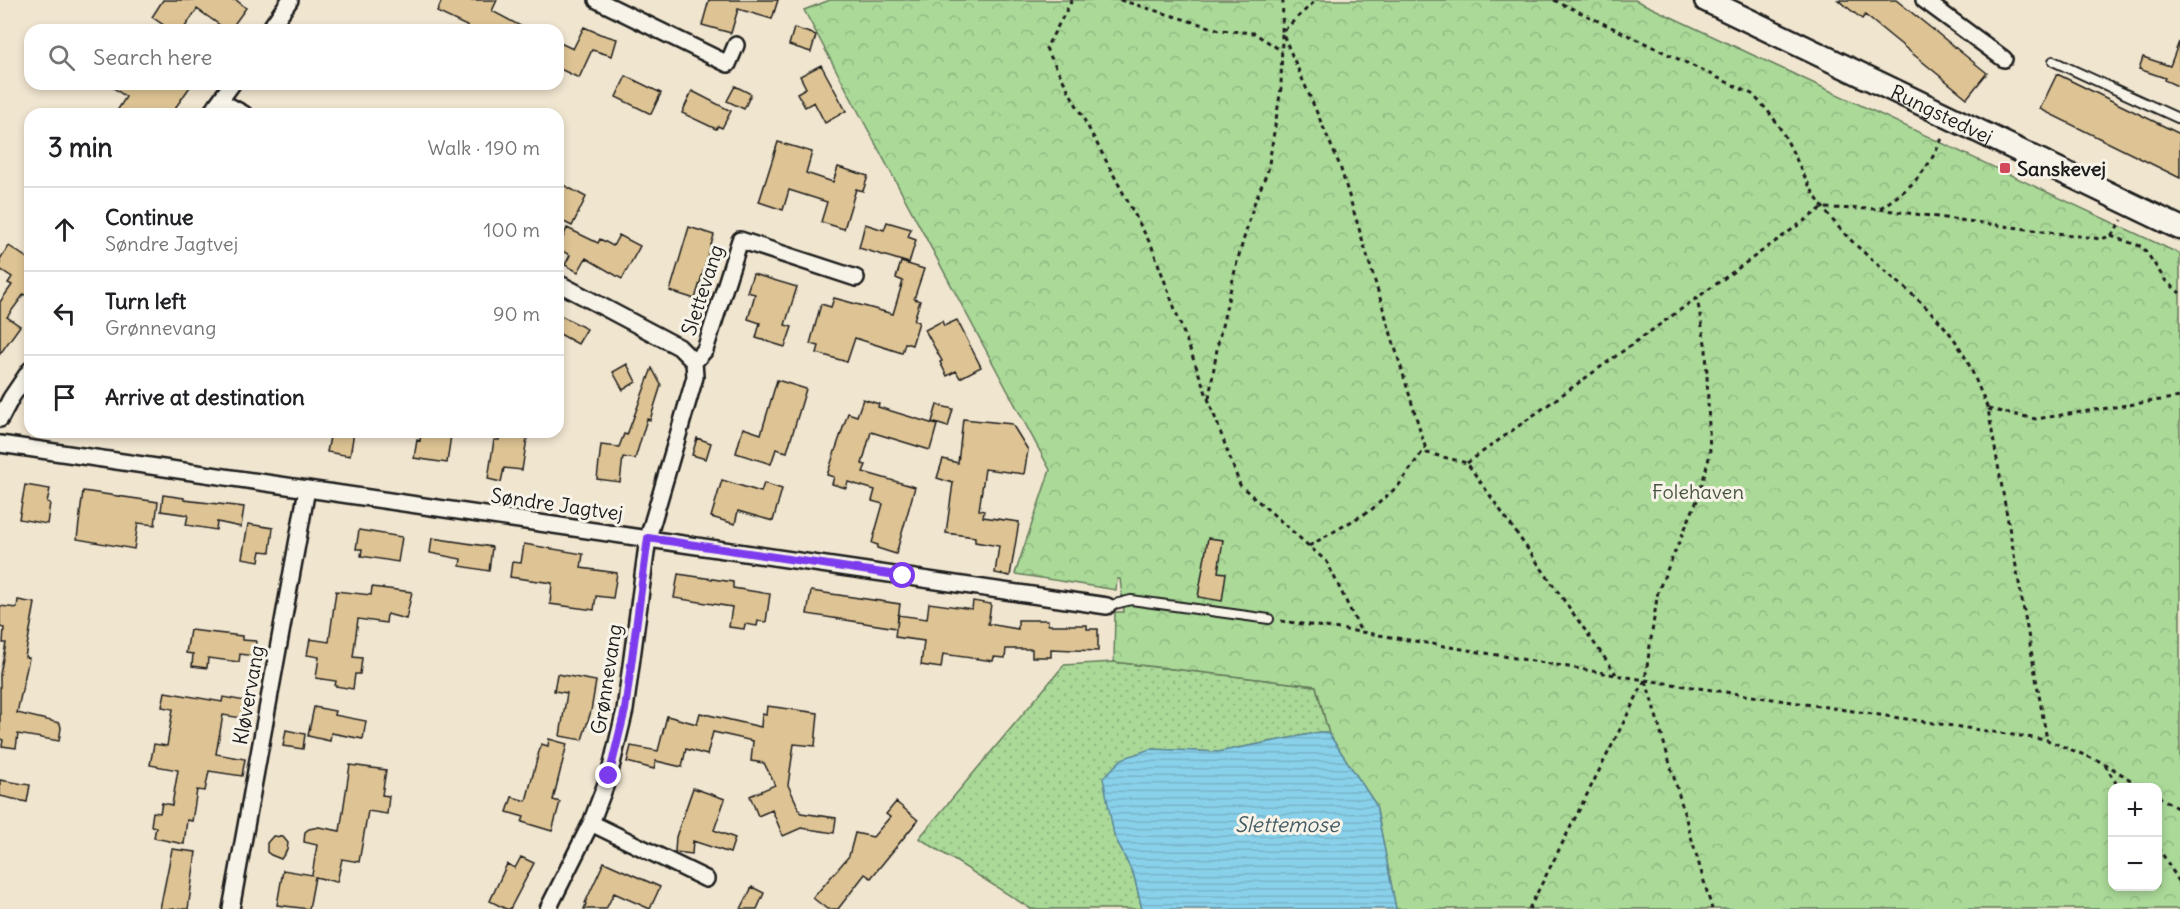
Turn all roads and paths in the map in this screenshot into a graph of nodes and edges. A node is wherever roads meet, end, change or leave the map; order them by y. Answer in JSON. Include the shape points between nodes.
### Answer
{"nodes":[{"id":1,"x":290,"y":0,"type":"edge"},
{"id":2,"x":597,"y":0,"type":"edge"},
{"id":3,"x":1072,"y":0,"type":"edge"},
{"id":4,"x":1120,"y":0,"type":"edge"},
{"id":5,"x":1283,"y":0,"type":"edge"},
{"id":6,"x":1316,"y":0,"type":"edge"},
{"id":7,"x":1554,"y":0,"type":"edge"},
{"id":8,"x":1706,"y":0,"type":"edge"},
{"id":9,"x":1924,"y":0,"type":"edge"},
{"id":10,"x":273,"y":24,"type":"edge"},
{"id":11,"x":1282,"y":32,"type":"junction"},
{"id":12,"x":736,"y":45,"type":"dead end"},
{"id":13,"x":1282,"y":51,"type":"junction"},
{"id":14,"x":2004,"y":59,"type":"dead end"},
{"id":15,"x":2054,"y":61,"type":"dead end"},
{"id":16,"x":228,"y":90,"type":"edge"},
{"id":17,"x":220,"y":101,"type":"junction"},
{"id":18,"x":215,"y":108,"type":"edge"},
{"id":19,"x":233,"y":108,"type":"edge"},
{"id":20,"x":1951,"y":118,"type":"junction"},
{"id":21,"x":2180,"y":119,"type":"edge"},
{"id":22,"x":2132,"y":205,"type":"junction"},
{"id":23,"x":1822,"y":208,"type":"junction"},
{"id":24,"x":1878,"y":209,"type":"junction"},
{"id":25,"x":2180,"y":228,"type":"edge"},
{"id":26,"x":2111,"y":237,"type":"junction"},
{"id":27,"x":856,"y":278,"type":"dead end"},
{"id":28,"x":564,"y":285,"type":"edge"},
{"id":29,"x":2180,"y":293,"type":"edge"},
{"id":30,"x":1696,"y":298,"type":"junction"},
{"id":31,"x":694,"y":362,"type":"junction"},
{"id":32,"x":24,"y":379,"type":"edge"},
{"id":33,"x":2180,"y":397,"type":"edge"},
{"id":34,"x":1208,"y":400,"type":"junction"},
{"id":35,"x":1988,"y":409,"type":"junction"},
{"id":36,"x":0,"y":419,"type":"edge"},
{"id":37,"x":0,"y":444,"type":"edge"},
{"id":38,"x":1425,"y":447,"type":"junction"},
{"id":39,"x":1467,"y":463,"type":"junction"},
{"id":40,"x":307,"y":489,"type":"junction"},
{"id":41,"x":648,"y":538,"type":"junction"},
{"id":42,"x":1309,"y":546,"type":"junction"},
{"id":43,"x":1107,"y":606,"type":"joint"},
{"id":44,"x":1269,"y":619,"type":"joint"},
{"id":45,"x":1361,"y":632,"type":"junction"},
{"id":46,"x":1616,"y":674,"type":"junction"},
{"id":47,"x":1645,"y":680,"type":"junction"},
{"id":48,"x":2047,"y":740,"type":"junction"},
{"id":49,"x":2104,"y":763,"type":"junction"},
{"id":50,"x":2116,"y":783,"type":"edge"},
{"id":51,"x":2135,"y":783,"type":"edge"},
{"id":52,"x":2162,"y":799,"type":"edge"},
{"id":53,"x":2180,"y":810,"type":"edge"},
{"id":54,"x":591,"y":823,"type":"junction"},
{"id":55,"x":2162,"y":855,"type":"edge"},
{"id":56,"x":706,"y":879,"type":"dead end"},
{"id":57,"x":2180,"y":883,"type":"edge"},
{"id":58,"x":231,"y":909,"type":"edge"},
{"id":59,"x":548,"y":909,"type":"edge"},
{"id":60,"x":1529,"y":909,"type":"edge"},
{"id":61,"x":1712,"y":909,"type":"edge"}],
"edges":[{"from":1,"to":10,"type":"street"},
{"from":2,"to":12,"type":"street","via":[[728,64]]},
{"from":3,"to":34,"type":"path","via":[[1046,48],[1152,247]]},
{"from":4,"to":13,"type":"path","via":[[1220,30],[1254,33]]},
{"from":5,"to":11,"type":"path"},
{"from":6,"to":11,"type":"path"},
{"from":7,"to":23,"type":"path","via":[[1752,94],[1770,112]]},
{"from":8,"to":20,"type":"main road","name":"Rungstedvej"},
{"from":9,"to":14,"type":"street"},
{"from":11,"to":13,"type":"path"},
{"from":11,"to":38,"type":"path","via":[[1340,166]]},
{"from":13,"to":34,"type":"path","via":[[1281,88],[1268,170],[1237,262]]},
{"from":15,"to":21,"type":"lane"},
{"from":16,"to":17,"type":"street"},
{"from":17,"to":18,"type":"street"},
{"from":17,"to":19,"type":"street"},
{"from":20,"to":22,"type":"main road","name":"Rungstedvej"},
{"from":20,"to":24,"type":"path","via":[[1932,161],[1897,197]]},
{"from":22,"to":25,"type":"main road","name":"Rungstedvej"},
{"from":22,"to":26,"type":"path"},
{"from":23,"to":24,"type":"path"},
{"from":23,"to":30,"type":"path"},
{"from":23,"to":35,"type":"path","via":[[1952,337]]},
{"from":24,"to":26,"type":"path","via":[[2101,239]]},
{"from":26,"to":29,"type":"path","via":[[2143,248],[2165,280]]},
{"from":27,"to":31,"type":"street","name":"Slettevang","via":[[740,240],[705,350]]},
{"from":28,"to":31,"type":"street","name":"Slettevang","via":[[679,347]]},
{"from":30,"to":39,"type":"path"},
{"from":30,"to":47,"type":"path","via":[[1707,349],[1710,454],[1700,496],[1658,591]]},
{"from":31,"to":41,"type":"street","name":"Slettevang","via":[[695,377]]},
{"from":32,"to":36,"type":"street"},
{"from":33,"to":35,"type":"path","via":[[2036,419]]},
{"from":34,"to":42,"type":"path","via":[[1240,485]]},
{"from":35,"to":48,"type":"path"},
{"from":37,"to":40,"type":"street","name":"Søndre Jagtvej"},
{"from":38,"to":39,"type":"path","via":[[1427,453]]},
{"from":38,"to":42,"type":"path","via":[[1400,485],[1371,510]]},
{"from":39,"to":46,"type":"path"},
{"from":40,"to":41,"type":"street","name":"Søndre Jagtvej"},
{"from":40,"to":58,"type":"street","name":"Kløvervang"},
{"from":41,"to":43,"type":"street","name":"Søndre Jagtvej"},
{"from":41,"to":54,"type":"street","name":"Grønnevang","via":[[625,710],[609,776]]},
{"from":42,"to":45,"type":"path","via":[[1327,562]]},
{"from":43,"to":44,"type":"lane","via":[[1131,600]]},
{"from":44,"to":45,"type":"path"},
{"from":45,"to":46,"type":"path"},
{"from":46,"to":47,"type":"path"},
{"from":47,"to":48,"type":"path"},
{"from":47,"to":60,"type":"path"},
{"from":47,"to":61,"type":"path"},
{"from":48,"to":49,"type":"path"},
{"from":49,"to":50,"type":"path"},
{"from":49,"to":51,"type":"path"},
{"from":52,"to":53,"type":"path"},
{"from":54,"to":56,"type":"street"},
{"from":54,"to":59,"type":"street","name":"Grønnevang"},
{"from":55,"to":57,"type":"path"}]}
